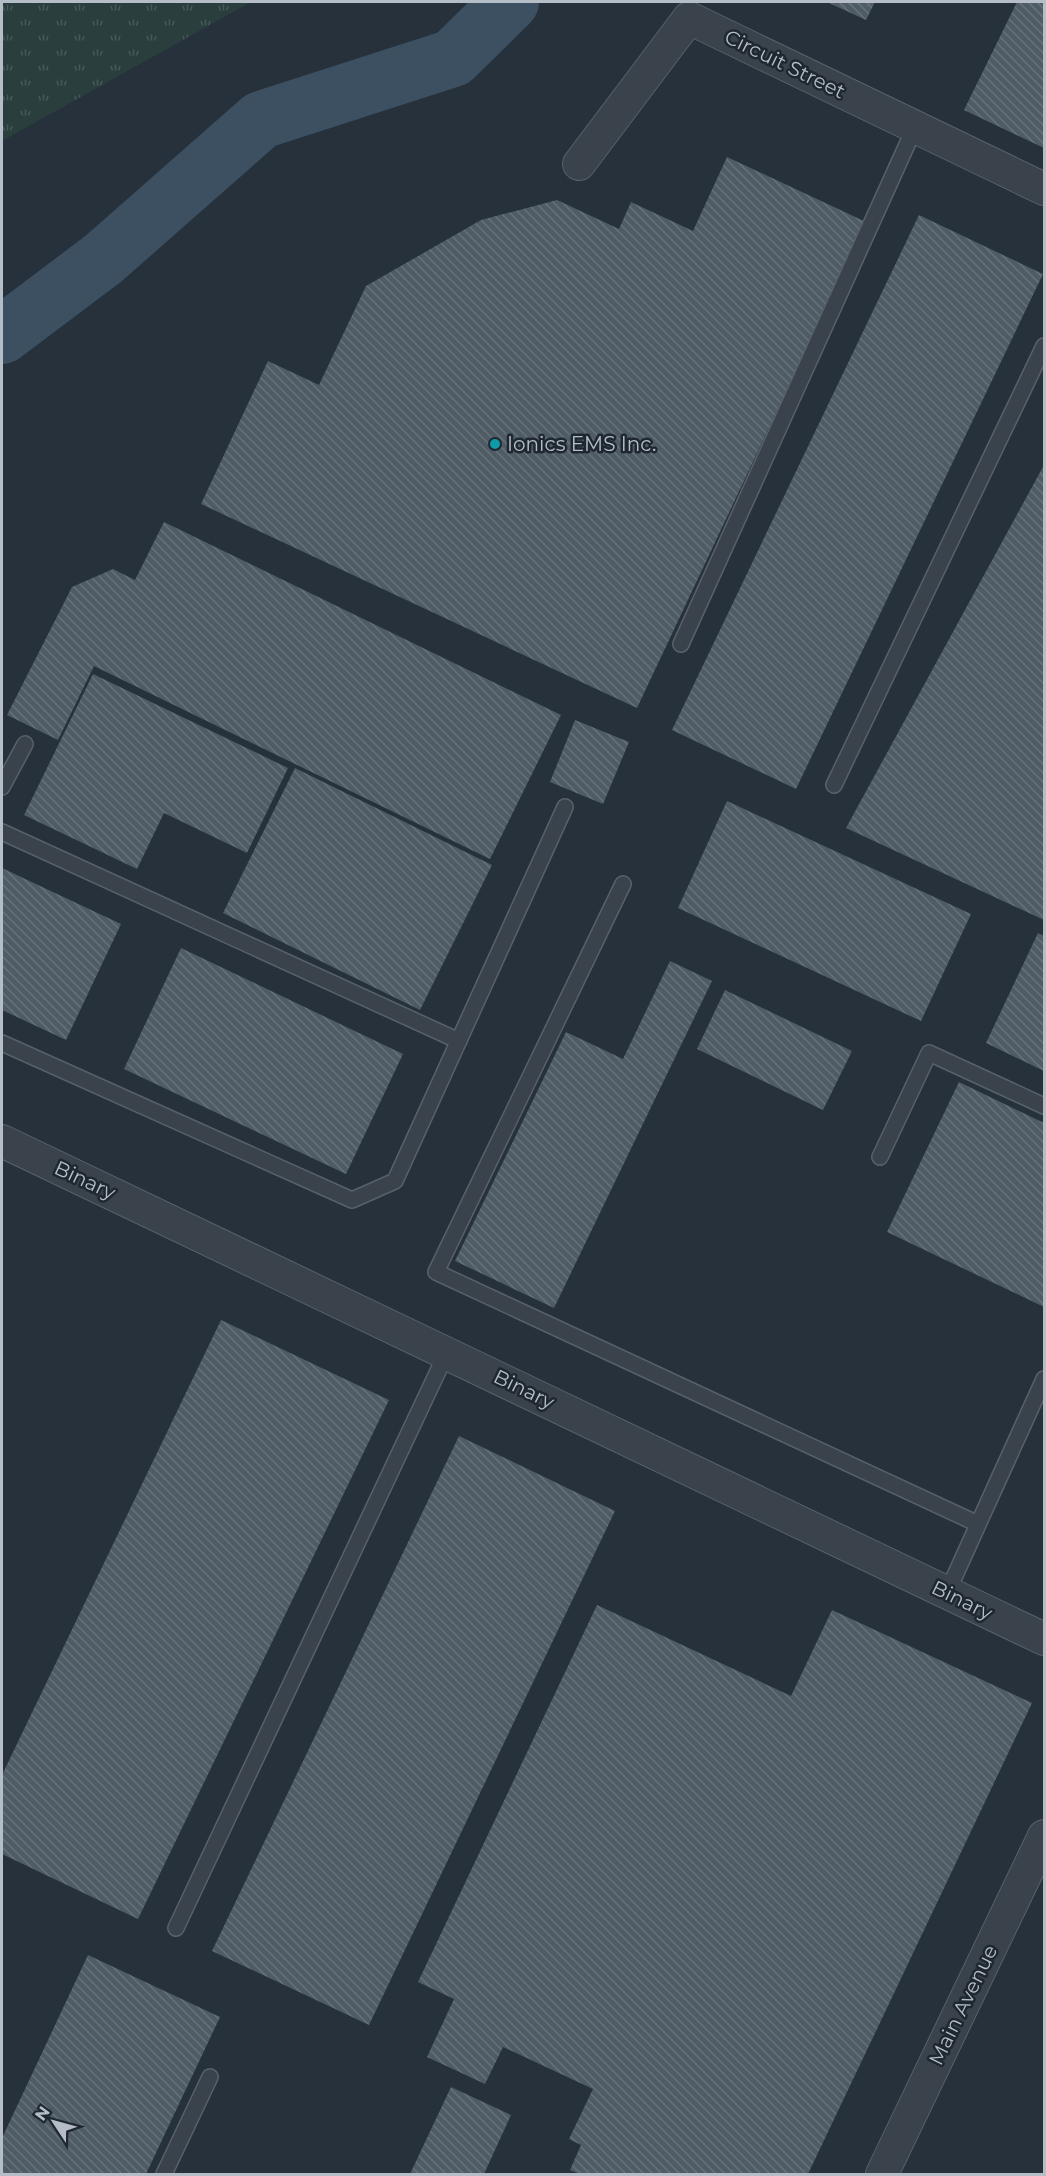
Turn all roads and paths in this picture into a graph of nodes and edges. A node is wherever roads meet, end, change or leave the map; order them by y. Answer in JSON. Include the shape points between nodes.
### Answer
{"nodes":[{"id":1,"x":692,"y":10,"type":"edge"},
{"id":2,"x":915,"y":127,"type":"junction"},
{"id":3,"x":579,"y":164,"type":"dead end"},
{"id":4,"x":1044,"y":189,"type":"edge"},
{"id":5,"x":1044,"y":346,"type":"edge"},
{"id":6,"x":681,"y":644,"type":"dead end"},
{"id":7,"x":25,"y":744,"type":"dead end"},
{"id":8,"x":834,"y":785,"type":"dead end"},
{"id":9,"x":2,"y":787,"type":"edge"},
{"id":10,"x":565,"y":807,"type":"dead end"},
{"id":11,"x":2,"y":832,"type":"edge"},
{"id":12,"x":623,"y":884,"type":"dead end"},
{"id":13,"x":459,"y":1041,"type":"junction"},
{"id":14,"x":2,"y":1043,"type":"edge"},
{"id":15,"x":1044,"y":1106,"type":"edge"},
{"id":16,"x":2,"y":1141,"type":"edge"},
{"id":17,"x":880,"y":1157,"type":"dead end"},
{"id":18,"x":447,"y":1352,"type":"junction"},
{"id":19,"x":1044,"y":1379,"type":"edge"},
{"id":20,"x":978,"y":1524,"type":"junction"},
{"id":21,"x":947,"y":1593,"type":"junction"},
{"id":22,"x":1044,"y":1639,"type":"edge"},
{"id":23,"x":1044,"y":1836,"type":"edge"},
{"id":24,"x":176,"y":1928,"type":"dead end"},
{"id":25,"x":210,"y":2077,"type":"dead end"},
{"id":26,"x":165,"y":2175,"type":"edge"},
{"id":27,"x":882,"y":2175,"type":"edge"}],
"edges":[{"from":1,"to":2,"type":"street","name":"Circuit Street"},
{"from":1,"to":3,"type":"street","name":"Circuit Street"},
{"from":2,"to":4,"type":"street","name":"Circuit Street"},
{"from":2,"to":6,"type":"lane"},
{"from":5,"to":8,"type":"lane"},
{"from":7,"to":9,"type":"lane"},
{"from":10,"to":13,"type":"lane"},
{"from":11,"to":13,"type":"lane"},
{"from":12,"to":20,"type":"lane","via":[[436,1272]]},
{"from":13,"to":14,"type":"lane","via":[[395,1182],[351,1200]]},
{"from":15,"to":17,"type":"lane","via":[[929,1053]]},
{"from":16,"to":18,"type":"street","name":"Binary"},
{"from":18,"to":21,"type":"street","name":"Binary"},
{"from":18,"to":24,"type":"lane"},
{"from":19,"to":20,"type":"lane"},
{"from":20,"to":21,"type":"lane"},
{"from":21,"to":22,"type":"street","name":"Binary"},
{"from":23,"to":27,"type":"street","name":"Main Avenue"},
{"from":25,"to":26,"type":"lane"}]}
